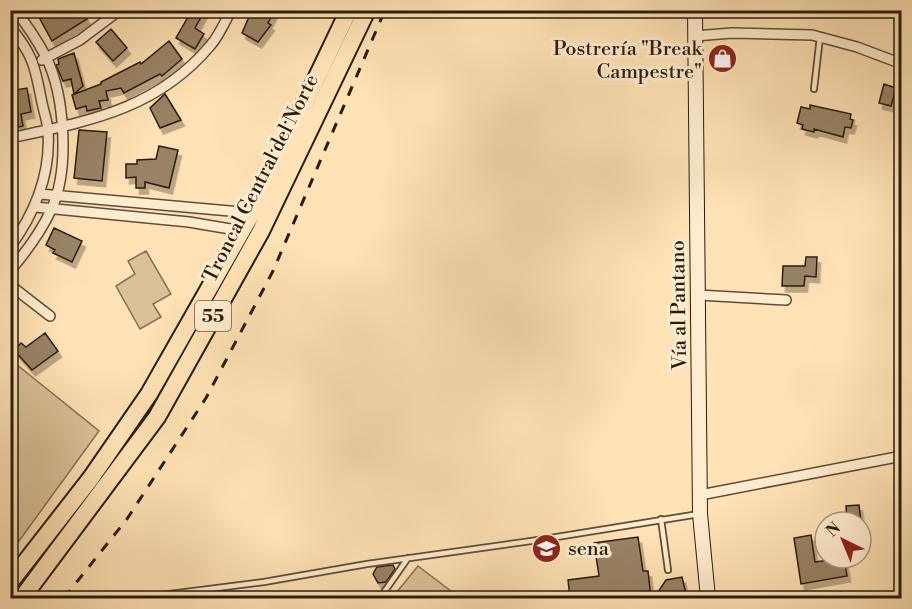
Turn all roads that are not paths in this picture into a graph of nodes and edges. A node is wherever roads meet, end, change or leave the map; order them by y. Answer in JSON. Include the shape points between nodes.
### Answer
{"nodes":[{"id":1,"x":15,"y":10,"type":"edge"},
{"id":2,"x":120,"y":10,"type":"edge"},
{"id":3,"x":231,"y":10,"type":"edge"},
{"id":4,"x":349,"y":10,"type":"edge"},
{"id":5,"x":367,"y":10,"type":"edge"},
{"id":6,"x":695,"y":10,"type":"edge"},
{"id":7,"x":10,"y":27,"type":"edge"},
{"id":8,"x":695,"y":36,"type":"junction"},
{"id":9,"x":820,"y":37,"type":"junction"},
{"id":10,"x":46,"y":58,"type":"junction"},
{"id":11,"x":34,"y":63,"type":"junction"},
{"id":12,"x":902,"y":64,"type":"edge"},
{"id":13,"x":814,"y":90,"type":"dead end"},
{"id":14,"x":62,"y":128,"type":"junction"},
{"id":15,"x":48,"y":130,"type":"junction"},
{"id":16,"x":10,"y":138,"type":"edge"},
{"id":17,"x":40,"y":194,"type":"junction"},
{"id":18,"x":56,"y":196,"type":"junction"},
{"id":19,"x":144,"y":202,"type":"junction"},
{"id":20,"x":35,"y":207,"type":"junction"},
{"id":21,"x":52,"y":209,"type":"junction"},
{"id":22,"x":252,"y":213,"type":"junction"},
{"id":23,"x":142,"y":217,"type":"junction"},
{"id":24,"x":242,"y":231,"type":"junction"},
{"id":25,"x":10,"y":247,"type":"edge"},
{"id":26,"x":10,"y":271,"type":"edge"},
{"id":27,"x":10,"y":285,"type":"edge"},
{"id":28,"x":698,"y":295,"type":"junction"},
{"id":29,"x":786,"y":300,"type":"dead end"},
{"id":30,"x":50,"y":316,"type":"dead end"},
{"id":31,"x":902,"y":456,"type":"edge"},
{"id":32,"x":700,"y":495,"type":"junction"},
{"id":33,"x":700,"y":514,"type":"junction"},
{"id":34,"x":660,"y":519,"type":"junction"},
{"id":35,"x":408,"y":558,"type":"junction"},
{"id":36,"x":668,"y":570,"type":"dead end"},
{"id":37,"x":10,"y":582,"type":"edge"},
{"id":38,"x":22,"y":598,"type":"edge"},
{"id":39,"x":138,"y":598,"type":"edge"},
{"id":40,"x":380,"y":598,"type":"edge"},
{"id":41,"x":708,"y":598,"type":"edge"}],
"edges":[{"from":1,"to":10,"type":"street"},
{"from":2,"to":10,"type":"street","via":[[80,40]]},
{"from":3,"to":14,"type":"street","via":[[212,45],[162,89],[136,104]]},
{"from":4,"to":22,"type":"highway","name":"Troncal Central del Norte","number":"55"},
{"from":5,"to":38,"type":"highway","name":"Troncal Central del Norte","number":"55","via":[[261,231],[157,417]]},
{"from":6,"to":8,"type":"main road","name":"Vía al Pantano"},
{"from":7,"to":11,"type":"street"},
{"from":8,"to":9,"type":"street","via":[[732,33]]},
{"from":8,"to":28,"type":"main road","name":"Vía al Pantano"},
{"from":9,"to":12,"type":"street"},
{"from":9,"to":13,"type":"lane"},
{"from":10,"to":11,"type":"street"},
{"from":10,"to":14,"type":"street"},
{"from":11,"to":15,"type":"street"},
{"from":14,"to":15,"type":"street"},
{"from":14,"to":18,"type":"street","via":[[62,163]]},
{"from":15,"to":16,"type":"street"},
{"from":15,"to":17,"type":"street"},
{"from":17,"to":18,"type":"street"},
{"from":17,"to":20,"type":"street"},
{"from":18,"to":19,"type":"street"},
{"from":18,"to":21,"type":"street"},
{"from":19,"to":22,"type":"street"},
{"from":19,"to":23,"type":"street"},
{"from":20,"to":21,"type":"street"},
{"from":20,"to":25,"type":"street"},
{"from":21,"to":23,"type":"street"},
{"from":21,"to":26,"type":"street"},
{"from":22,"to":24,"type":"highway","name":"Troncal Central del Norte","number":"55"},
{"from":23,"to":24,"type":"street"},
{"from":24,"to":37,"type":"highway","name":"Troncal Central del Norte","number":"55","via":[[136,414],[92,478]]},
{"from":27,"to":30,"type":"street"},
{"from":28,"to":29,"type":"street"},
{"from":28,"to":32,"type":"main road","name":"Vía al Pantano"},
{"from":31,"to":32,"type":"street"},
{"from":32,"to":33,"type":"main road","name":"Vía al Pantano"},
{"from":33,"to":34,"type":"lane"},
{"from":33,"to":41,"type":"main road","name":"Vía al Pantano"},
{"from":34,"to":35,"type":"lane"},
{"from":34,"to":36,"type":"lane"},
{"from":35,"to":39,"type":"lane"},
{"from":35,"to":40,"type":"lane"}]}
